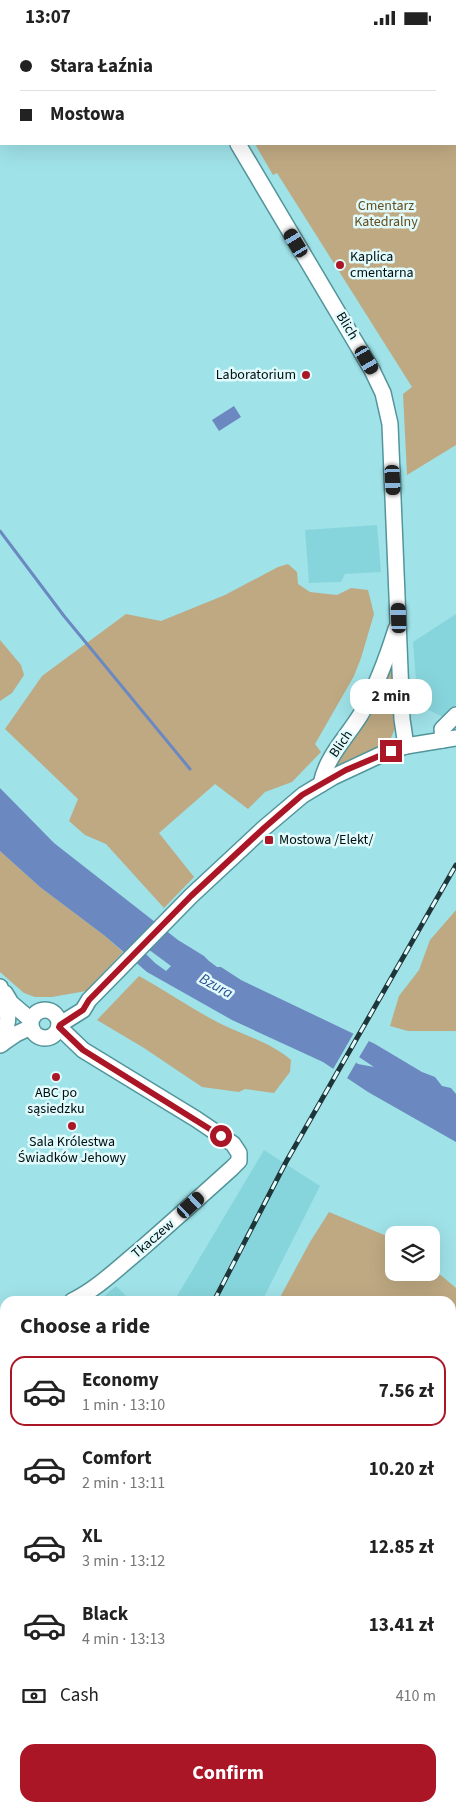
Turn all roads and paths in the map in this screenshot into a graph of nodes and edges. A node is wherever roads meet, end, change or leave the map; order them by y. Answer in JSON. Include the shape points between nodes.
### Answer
{"nodes":[{"id":1,"x":239,"y":145,"type":"edge"},
{"id":2,"x":395,"y":651,"type":"junction"},
{"id":3,"x":456,"y":715,"type":"edge"},
{"id":4,"x":450,"y":739,"type":"edge"},
{"id":5,"x":406,"y":746,"type":"junction"},
{"id":6,"x":321,"y":783,"type":"junction"},
{"id":7,"x":0,"y":986,"type":"edge"},
{"id":8,"x":34,"y":1024,"type":"junction"},
{"id":9,"x":56,"y":1026,"type":"junction"},
{"id":10,"x":1,"y":1045,"type":"edge"},
{"id":11,"x":83,"y":1296,"type":"edge"}],
"edges":[{"from":1,"to":2,"type":"street","name":"Blich","via":[[361,350],[383,393],[390,424],[399,618]]},
{"from":2,"to":5,"type":"street","name":"Blich"},
{"from":2,"to":6,"type":"street","name":"Blich","via":[[349,733],[330,759]]},
{"from":3,"to":4,"type":"street","via":[[442,729]]},
{"from":4,"to":5,"type":"street"},
{"from":5,"to":6,"type":"street","via":[[358,764]]},
{"from":6,"to":9,"type":"street","via":[[273,820],[191,896],[83,1010]]},
{"from":7,"to":8,"type":"street"},
{"from":7,"to":10,"type":"street","via":[[8,1014]]},
{"from":8,"to":9,"type":"street","via":[[42,1038]]},
{"from":8,"to":9,"type":"street","via":[[47,1010]]},
{"from":8,"to":10,"type":"street"},
{"from":9,"to":11,"type":"street","name":"Tkaczew","via":[[83,1050],[234,1144],[239,1153],[239,1161],[232,1168]]}]}
